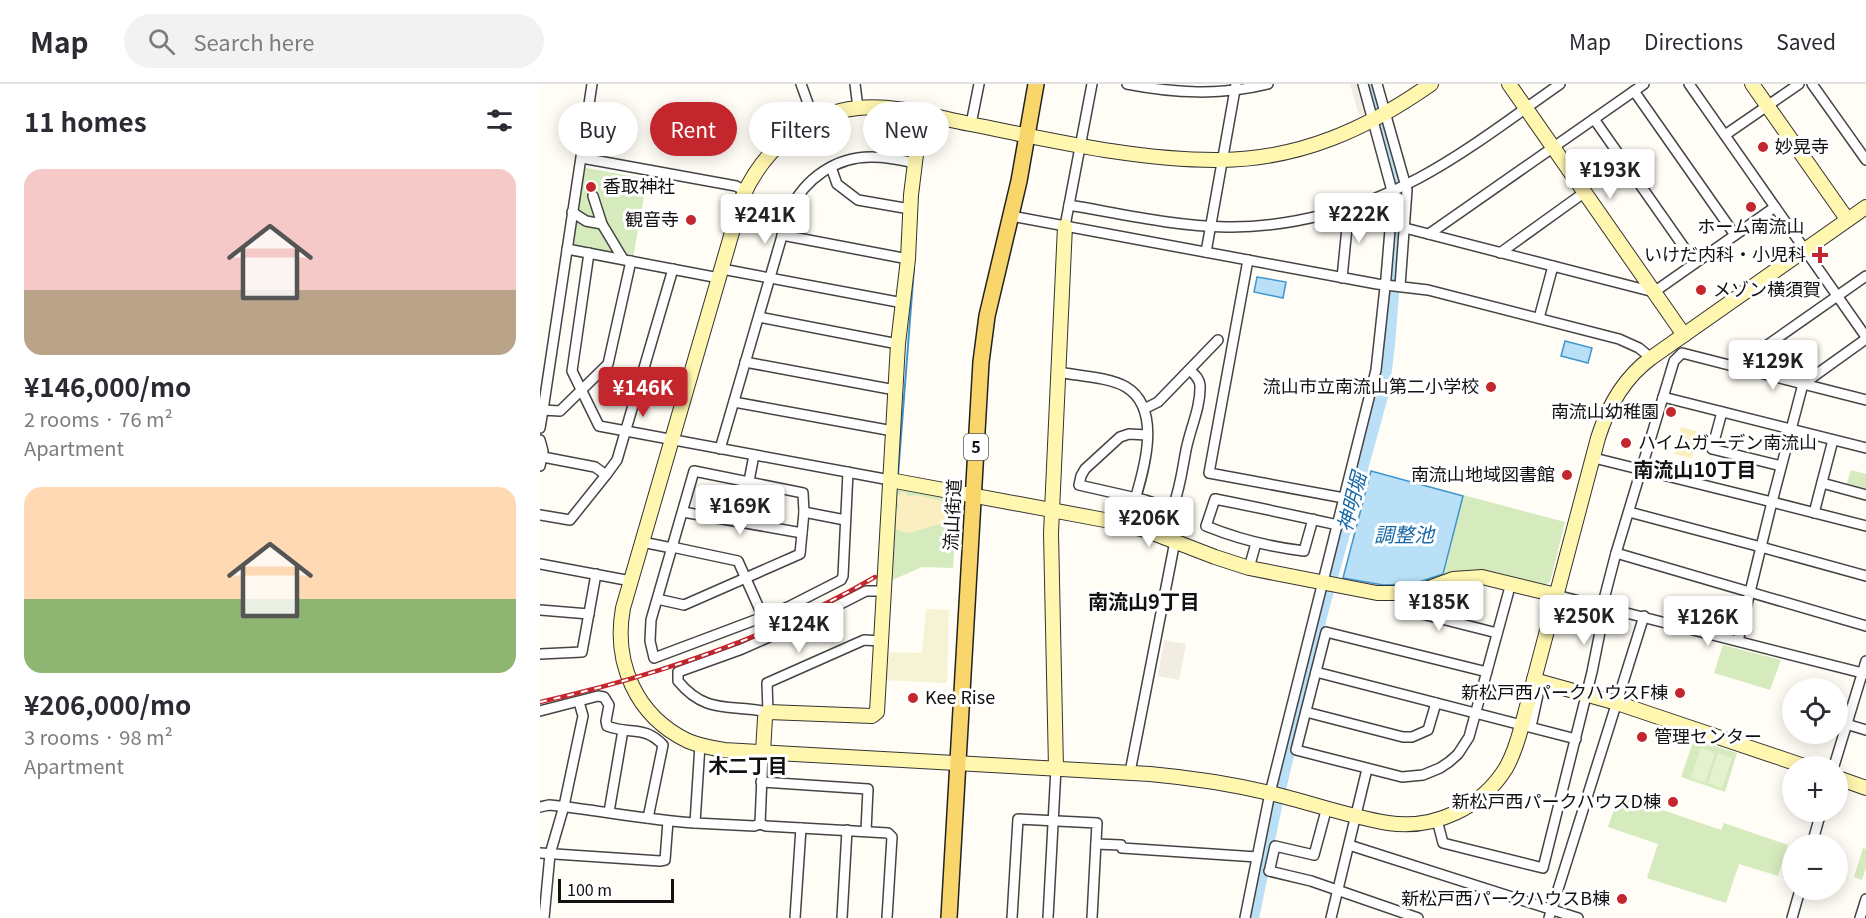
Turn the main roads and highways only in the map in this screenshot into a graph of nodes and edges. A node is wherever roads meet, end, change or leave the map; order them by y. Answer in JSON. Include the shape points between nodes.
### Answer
{"nodes":[{"id":1,"x":1036,"y":84,"type":"edge"},
{"id":2,"x":949,"y":918,"type":"edge"}],
"edges":[{"from":1,"to":2,"type":"main road","name":"流山街道","number":"5","via":[[983,342]]}]}
